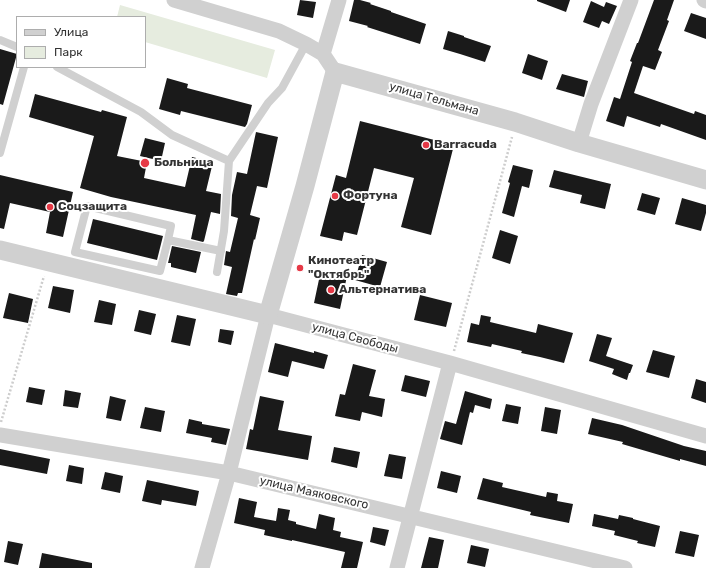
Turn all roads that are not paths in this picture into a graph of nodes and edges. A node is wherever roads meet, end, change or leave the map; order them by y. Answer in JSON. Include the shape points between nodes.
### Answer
{"nodes":[{"id":1,"x":174,"y":0,"type":"edge"},
{"id":2,"x":339,"y":0,"type":"edge"},
{"id":3,"x":631,"y":0,"type":"edge"},
{"id":4,"x":0,"y":40,"type":"edge"},
{"id":5,"x":306,"y":44,"type":"junction"},
{"id":6,"x":16,"y":47,"type":"edge"},
{"id":7,"x":323,"y":54,"type":"junction"},
{"id":8,"x":24,"y":68,"type":"edge"},
{"id":9,"x":59,"y":68,"type":"edge"},
{"id":10,"x":335,"y":72,"type":"junction"},
{"id":11,"x":580,"y":144,"type":"junction"},
{"id":12,"x":0,"y":153,"type":"edge"},
{"id":13,"x":229,"y":161,"type":"junction"},
{"id":14,"x":706,"y":180,"type":"edge"},
{"id":15,"x":168,"y":240,"type":"junction"},
{"id":16,"x":0,"y":250,"type":"edge"},
{"id":17,"x":221,"y":251,"type":"junction"},
{"id":18,"x":217,"y":272,"type":"dead end"},
{"id":19,"x":268,"y":315,"type":"junction"},
{"id":20,"x":450,"y":363,"type":"junction"},
{"id":21,"x":0,"y":435,"type":"edge"},
{"id":22,"x":706,"y":436,"type":"edge"},
{"id":23,"x":229,"y":473,"type":"junction"},
{"id":24,"x":410,"y":516,"type":"junction"},
{"id":25,"x":202,"y":568,"type":"edge"},
{"id":26,"x":397,"y":568,"type":"edge"},
{"id":27,"x":625,"y":568,"type":"edge"}],
"edges":[{"from":1,"to":5,"type":"street","via":[[279,31]]},
{"from":2,"to":7,"type":"street"},
{"from":3,"to":11,"type":"street","via":[[591,104]]},
{"from":4,"to":6,"type":"lane"},
{"from":5,"to":7,"type":"street"},
{"from":5,"to":13,"type":"lane","via":[[282,88],[268,103]]},
{"from":7,"to":10,"type":"street"},
{"from":8,"to":12,"type":"lane"},
{"from":9,"to":13,"type":"lane","via":[[141,112],[172,135]]},
{"from":10,"to":11,"type":"street","name":"улица Тельмана","via":[[515,122]]},
{"from":10,"to":19,"type":"street"},
{"from":11,"to":14,"type":"street","name":"улица Тельмана"},
{"from":13,"to":17,"type":"lane"},
{"from":15,"to":15,"type":"lane","via":[[171,226],[87,206],[75,252],[160,271]]},
{"from":15,"to":17,"type":"lane"},
{"from":16,"to":19,"type":"street","name":"улица Свободы"},
{"from":17,"to":18,"type":"lane"},
{"from":19,"to":20,"type":"street","name":"улица Свободы"},
{"from":19,"to":23,"type":"street"},
{"from":20,"to":22,"type":"street","name":"улица Свободы"},
{"from":20,"to":24,"type":"street"},
{"from":21,"to":23,"type":"street","name":"улица Маяковского"},
{"from":23,"to":24,"type":"street","name":"улица Маяковского"},
{"from":23,"to":25,"type":"street"},
{"from":24,"to":26,"type":"street"},
{"from":24,"to":27,"type":"street","name":"улица Маяковского"}]}
